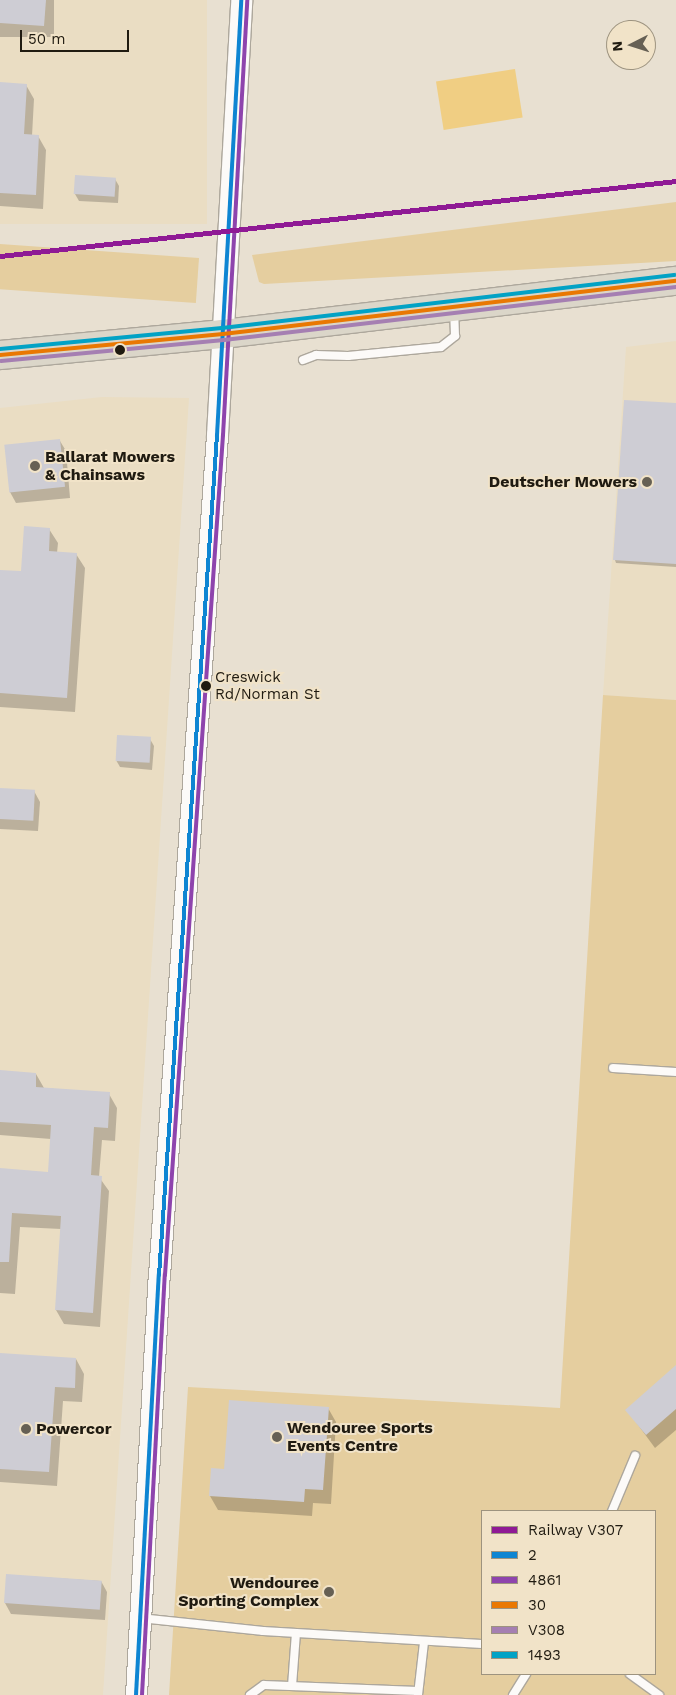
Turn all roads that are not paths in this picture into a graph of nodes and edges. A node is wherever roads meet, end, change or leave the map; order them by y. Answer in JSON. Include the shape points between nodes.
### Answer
{"nodes":[{"id":1,"x":241,"y":0,"type":"edge"},
{"id":2,"x":676,"y":281,"type":"edge"},
{"id":3,"x":453,"y":306,"type":"junction"},
{"id":4,"x":223,"y":334,"type":"junction"},
{"id":5,"x":0,"y":354,"type":"edge"},
{"id":6,"x":303,"y":360,"type":"dead end"},
{"id":7,"x":613,"y":1068,"type":"dead end"},
{"id":8,"x":676,"y":1072,"type":"edge"},
{"id":9,"x":635,"y":1456,"type":"dead end"},
{"id":10,"x":612,"y":1510,"type":"edge"},
{"id":11,"x":140,"y":1618,"type":"junction"},
{"id":12,"x":296,"y":1633,"type":"junction"},
{"id":13,"x":424,"y":1642,"type":"junction"},
{"id":14,"x":481,"y":1644,"type":"edge"},
{"id":15,"x":525,"y":1675,"type":"edge"},
{"id":16,"x":631,"y":1675,"type":"edge"},
{"id":17,"x":292,"y":1686,"type":"junction"},
{"id":18,"x":418,"y":1693,"type":"edge"},
{"id":19,"x":136,"y":1695,"type":"edge"},
{"id":20,"x":250,"y":1695,"type":"edge"},
{"id":21,"x":513,"y":1695,"type":"edge"},
{"id":22,"x":659,"y":1695,"type":"edge"}],
"edges":[{"from":1,"to":4,"type":"main road"},
{"from":2,"to":3,"type":"highway"},
{"from":3,"to":4,"type":"highway"},
{"from":3,"to":6,"type":"lane","via":[[455,336],[445,346],[348,356],[316,355]]},
{"from":4,"to":5,"type":"highway"},
{"from":4,"to":11,"type":"main road","via":[[159,1274]]},
{"from":7,"to":8,"type":"lane"},
{"from":9,"to":10,"type":"lane"},
{"from":11,"to":12,"type":"lane"},
{"from":11,"to":19,"type":"main road"},
{"from":12,"to":13,"type":"lane"},
{"from":12,"to":17,"type":"lane"},
{"from":13,"to":14,"type":"lane"},
{"from":13,"to":18,"type":"lane"},
{"from":15,"to":21,"type":"lane"},
{"from":16,"to":22,"type":"lane"},
{"from":17,"to":18,"type":"lane"},
{"from":17,"to":20,"type":"lane","via":[[264,1685]]}]}
